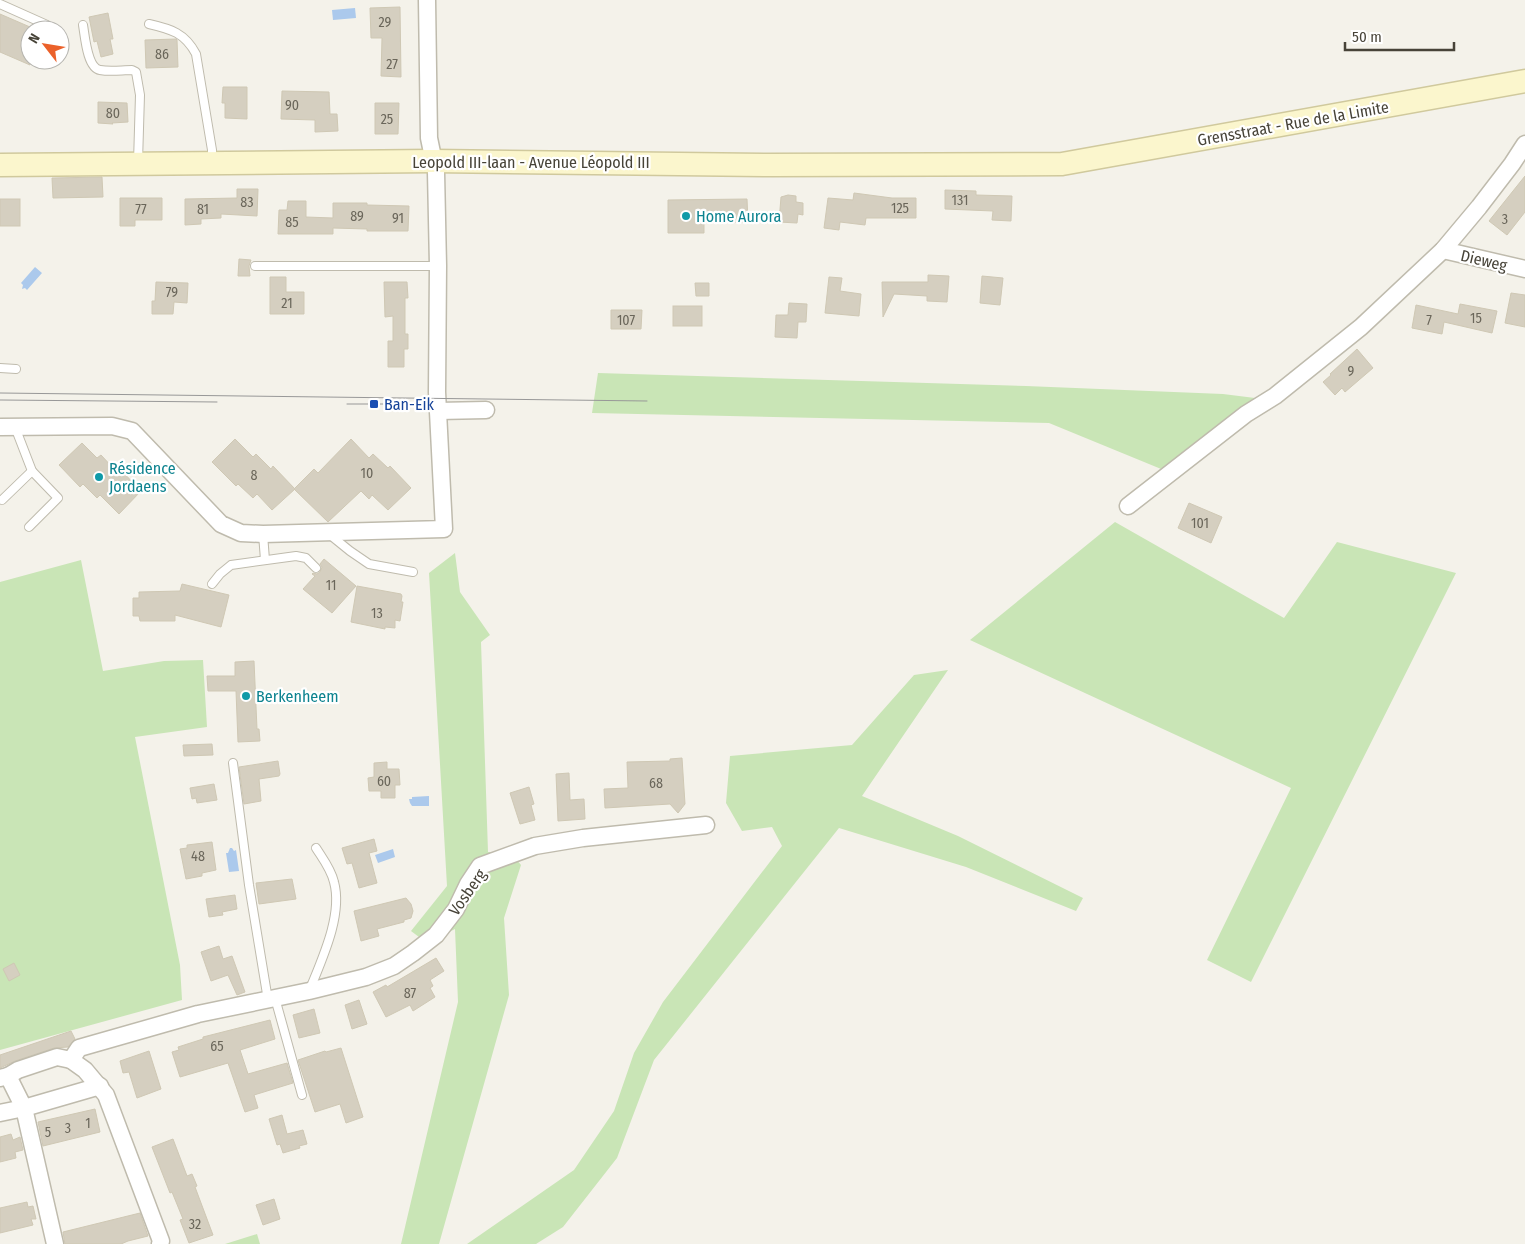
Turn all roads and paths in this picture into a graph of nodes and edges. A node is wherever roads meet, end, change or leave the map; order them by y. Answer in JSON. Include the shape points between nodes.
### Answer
{"nodes":[{"id":1,"x":427,"y":0,"type":"edge"},
{"id":2,"x":0,"y":4,"type":"edge"},
{"id":3,"x":36,"y":20,"type":"edge"},
{"id":4,"x":150,"y":24,"type":"dead end"},
{"id":5,"x":82,"y":25,"type":"dead end"},
{"id":6,"x":1525,"y":81,"type":"edge"},
{"id":7,"x":1525,"y":144,"type":"edge"},
{"id":8,"x":433,"y":161,"type":"junction"},
{"id":9,"x":138,"y":163,"type":"junction"},
{"id":10,"x":212,"y":163,"type":"junction"},
{"id":11,"x":0,"y":164,"type":"edge"},
{"id":12,"x":1062,"y":164,"type":"joint"},
{"id":13,"x":1443,"y":250,"type":"junction"},
{"id":14,"x":255,"y":266,"type":"dead end"},
{"id":15,"x":438,"y":266,"type":"junction"},
{"id":16,"x":1525,"y":269,"type":"edge"},
{"id":17,"x":0,"y":368,"type":"edge"},
{"id":18,"x":16,"y":369,"type":"dead end"},
{"id":19,"x":486,"y":410,"type":"dead end"},
{"id":20,"x":438,"y":411,"type":"junction"},
{"id":21,"x":8,"y":427,"type":"edge"},
{"id":22,"x":32,"y":471,"type":"junction"},
{"id":23,"x":2,"y":500,"type":"dead end"},
{"id":24,"x":1128,"y":506,"type":"dead end"},
{"id":25,"x":29,"y":527,"type":"dead end"},
{"id":26,"x":327,"y":532,"type":"junction"},
{"id":27,"x":263,"y":534,"type":"junction"},
{"id":28,"x":265,"y":560,"type":"junction"},
{"id":29,"x":316,"y":568,"type":"dead end"},
{"id":30,"x":413,"y":572,"type":"dead end"},
{"id":31,"x":212,"y":584,"type":"dead end"},
{"id":32,"x":233,"y":763,"type":"dead end"},
{"id":33,"x":706,"y":825,"type":"dead end"},
{"id":34,"x":316,"y":848,"type":"dead end"},
{"id":35,"x":309,"y":991,"type":"junction"},
{"id":36,"x":272,"y":999,"type":"junction"},
{"id":37,"x":71,"y":1060,"type":"junction"},
{"id":38,"x":4,"y":1077,"type":"edge"},
{"id":39,"x":100,"y":1086,"type":"junction"},
{"id":40,"x":302,"y":1095,"type":"dead end"},
{"id":41,"x":24,"y":1108,"type":"junction"},
{"id":42,"x":0,"y":1113,"type":"edge"},
{"id":43,"x":55,"y":1244,"type":"edge"},
{"id":44,"x":160,"y":1244,"type":"edge"}],
"edges":[{"from":1,"to":8,"type":"street","via":[[429,138]]},
{"from":2,"to":3,"type":"lane"},
{"from":4,"to":10,"type":"lane","via":[[182,35],[196,54]]},
{"from":5,"to":9,"type":"lane","via":[[94,68],[136,72],[140,95]]},
{"from":6,"to":12,"type":"street","name":"Grensstraat - Rue de la Limite"},
{"from":7,"to":13,"type":"street","via":[[1480,207]]},
{"from":8,"to":10,"type":"street","name":"Leopold III-laan - Avenue Léopold III"},
{"from":8,"to":12,"type":"street","name":"Leopold III-laan - Avenue Léopold III"},
{"from":8,"to":15,"type":"street"},
{"from":9,"to":10,"type":"street","name":"Leopold III-laan - Avenue Léopold III"},
{"from":9,"to":11,"type":"street","name":"Leopold III-laan - Avenue Léopold III"},
{"from":13,"to":16,"type":"street","name":"Dieweg"},
{"from":13,"to":24,"type":"street","via":[[1361,327]]},
{"from":14,"to":15,"type":"lane"},
{"from":15,"to":20,"type":"street"},
{"from":17,"to":18,"type":"lane"},
{"from":19,"to":20,"type":"street"},
{"from":20,"to":26,"type":"street","via":[[444,529]]},
{"from":21,"to":22,"type":"lane"},
{"from":21,"to":27,"type":"street","via":[[112,426],[132,431],[221,524],[241,533]]},
{"from":22,"to":23,"type":"lane"},
{"from":22,"to":25,"type":"lane","via":[[58,498]]},
{"from":26,"to":27,"type":"street"},
{"from":26,"to":30,"type":"lane","via":[[370,564]]},
{"from":27,"to":28,"type":"lane"},
{"from":28,"to":29,"type":"lane","via":[[296,556],[306,558]]},
{"from":28,"to":31,"type":"lane","via":[[231,565]]},
{"from":32,"to":36,"type":"lane","via":[[250,885]]},
{"from":33,"to":35,"type":"street","name":"Vosberg","via":[[535,846],[480,866],[456,909],[436,935],[413,953],[394,966],[366,977]]},
{"from":34,"to":35,"type":"lane","via":[[335,883],[335,908],[330,938]]},
{"from":35,"to":36,"type":"street","name":"Vosberg"},
{"from":36,"to":37,"type":"street","name":"Vosberg","via":[[198,1014],[79,1048]]},
{"from":36,"to":40,"type":"lane"},
{"from":37,"to":38,"type":"street","via":[[57,1057]]},
{"from":37,"to":39,"type":"street"},
{"from":38,"to":41,"type":"street"},
{"from":39,"to":41,"type":"street"},
{"from":39,"to":44,"type":"street"},
{"from":41,"to":42,"type":"street"},
{"from":41,"to":43,"type":"street"}]}
